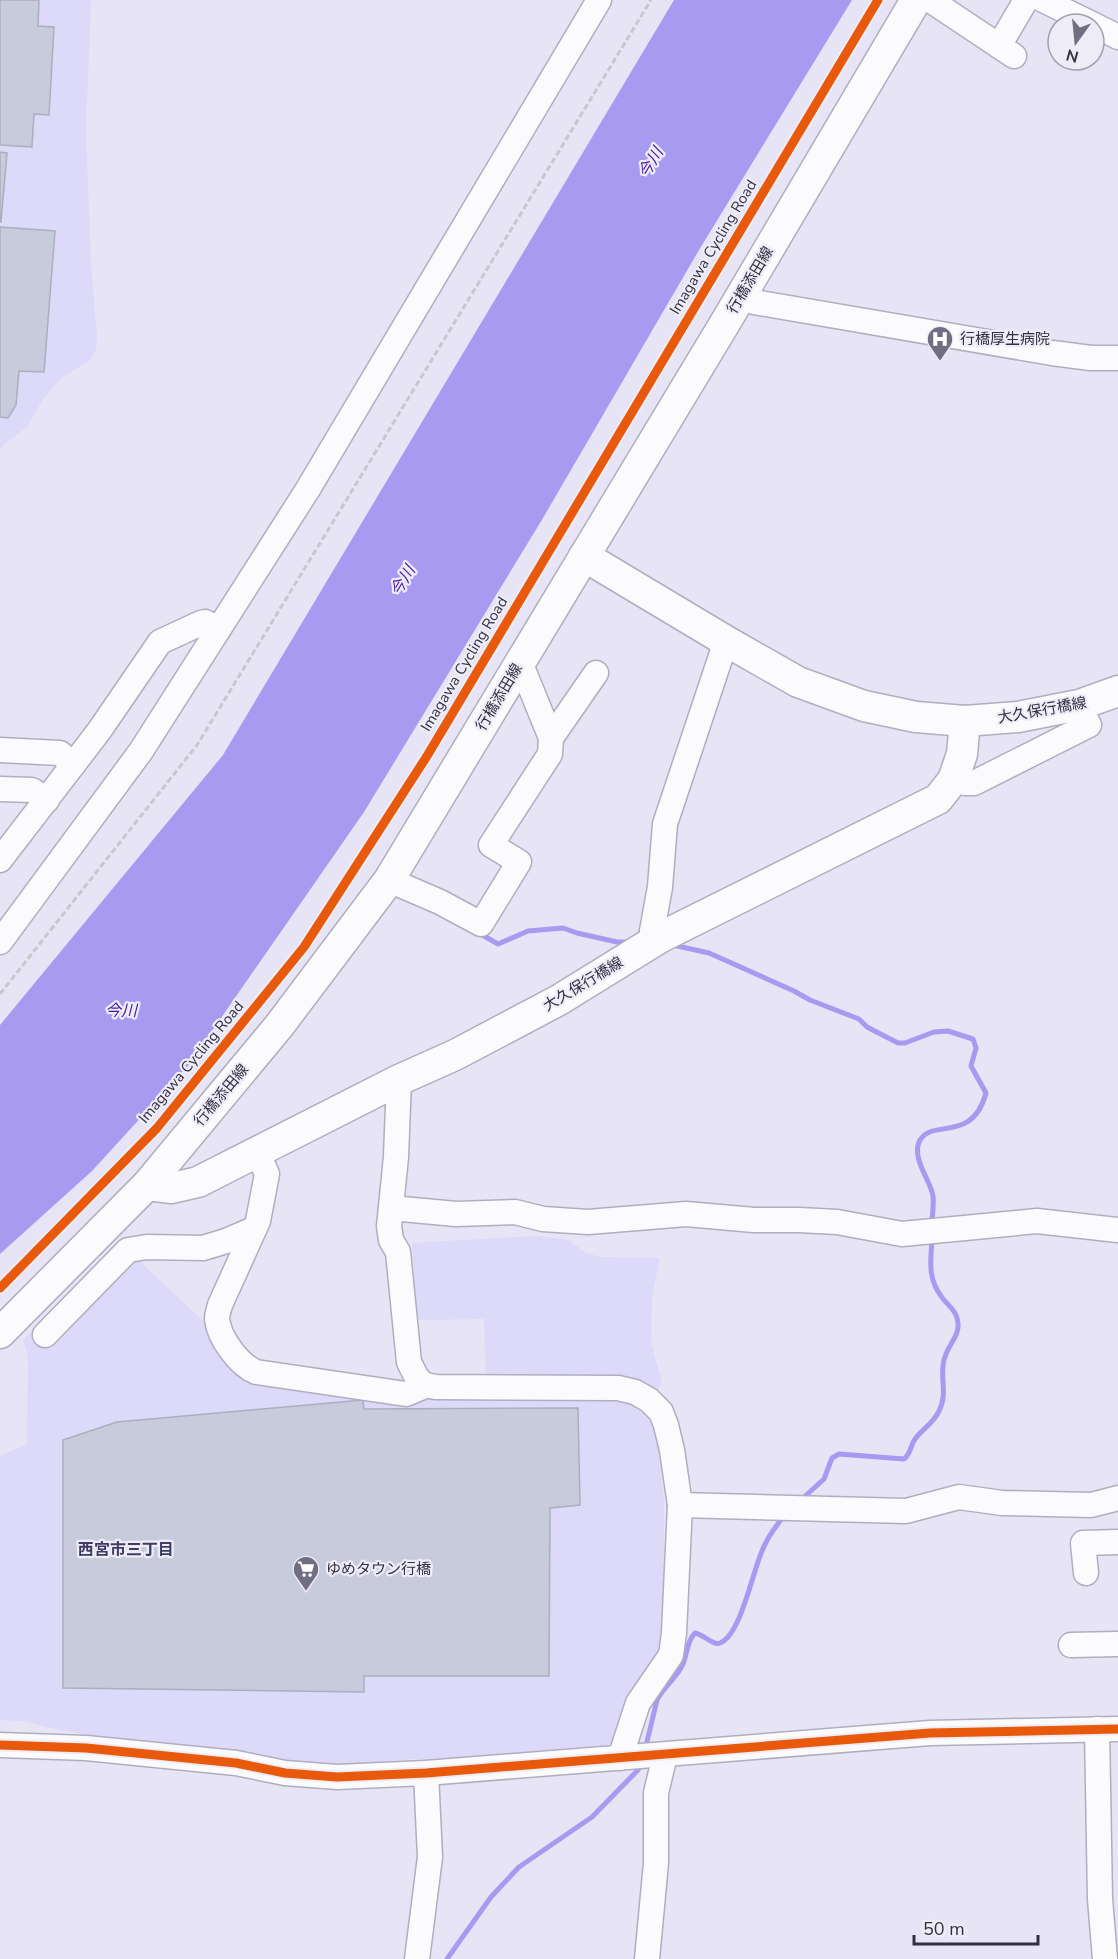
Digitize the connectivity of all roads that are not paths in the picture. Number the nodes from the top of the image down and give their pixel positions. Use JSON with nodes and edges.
{"nodes":[{"id":1,"x":599,"y":0,"type":"edge"},
{"id":2,"x":915,"y":0,"type":"edge"},
{"id":3,"x":930,"y":0,"type":"edge"},
{"id":4,"x":1026,"y":0,"type":"edge"},
{"id":5,"x":1043,"y":0,"type":"edge"},
{"id":6,"x":1067,"y":12,"type":"edge"},
{"id":7,"x":740,"y":296,"type":"junction"},
{"id":8,"x":1118,"y":358,"type":"edge"},
{"id":9,"x":584,"y":556,"type":"junction"},
{"id":10,"x":219,"y":628,"type":"junction"},
{"id":11,"x":726,"y":641,"type":"junction"},
{"id":12,"x":520,"y":662,"type":"junction"},
{"id":13,"x":596,"y":673,"type":"dead end"},
{"id":14,"x":1118,"y":691,"type":"edge"},
{"id":15,"x":1079,"y":705,"type":"junction"},
{"id":16,"x":964,"y":721,"type":"junction"},
{"id":17,"x":551,"y":738,"type":"junction"},
{"id":18,"x":0,"y":750,"type":"edge"},
{"id":19,"x":73,"y":765,"type":"junction"},
{"id":20,"x":953,"y":780,"type":"junction"},
{"id":21,"x":0,"y":789,"type":"edge"},
{"id":22,"x":47,"y":800,"type":"junction"},
{"id":23,"x":7,"y":835,"type":"edge"},
{"id":24,"x":0,"y":860,"type":"edge"},
{"id":25,"x":389,"y":880,"type":"junction"},
{"id":26,"x":6,"y":935,"type":"edge"},
{"id":27,"x":661,"y":937,"type":"junction"},
{"id":28,"x":399,"y":1080,"type":"junction"},
{"id":29,"x":257,"y":1151,"type":"junction"},
{"id":30,"x":147,"y":1185,"type":"junction"},
{"id":31,"x":391,"y":1208,"type":"junction"},
{"id":32,"x":254,"y":1229,"type":"junction"},
{"id":33,"x":1118,"y":1230,"type":"edge"},
{"id":34,"x":0,"y":1333,"type":"edge"},
{"id":35,"x":45,"y":1335,"type":"dead end"},
{"id":36,"x":425,"y":1386,"type":"junction"},
{"id":37,"x":1118,"y":1498,"type":"edge"},
{"id":38,"x":680,"y":1505,"type":"junction"},
{"id":39,"x":1118,"y":1542,"type":"edge"},
{"id":40,"x":1086,"y":1573,"type":"dead end"},
{"id":41,"x":1118,"y":1644,"type":"edge"},
{"id":42,"x":1071,"y":1646,"type":"dead end"},
{"id":43,"x":1107,"y":1729,"type":"edge"},
{"id":44,"x":0,"y":1745,"type":"edge"},
{"id":45,"x":665,"y":1755,"type":"junction"},
{"id":46,"x":620,"y":1758,"type":"junction"},
{"id":47,"x":426,"y":1773,"type":"junction"},
{"id":48,"x":417,"y":1959,"type":"edge"},
{"id":49,"x":647,"y":1959,"type":"edge"},
{"id":50,"x":1105,"y":1959,"type":"edge"}],
"edges":[{"from":1,"to":10,"type":"street"},
{"from":2,"to":7,"type":"main road","name":"行橋添田線"},
{"from":3,"to":4,"type":"street"},
{"from":5,"to":6,"type":"street"},
{"from":7,"to":8,"type":"street"},
{"from":7,"to":9,"type":"main road","name":"行橋添田線"},
{"from":9,"to":11,"type":"main road","name":"大久保行橋線"},
{"from":9,"to":12,"type":"main road","name":"行橋添田線"},
{"from":10,"to":19,"type":"street"},
{"from":10,"to":26,"type":"street"},
{"from":11,"to":16,"type":"main road","name":"大久保行橋線"},
{"from":11,"to":27,"type":"street"},
{"from":12,"to":17,"type":"street"},
{"from":12,"to":25,"type":"main road","name":"行橋添田線"},
{"from":13,"to":17,"type":"street"},
{"from":14,"to":15,"type":"main road","name":"大久保行橋線"},
{"from":15,"to":16,"type":"main road","name":"大久保行橋線"},
{"from":15,"to":20,"type":"street"},
{"from":16,"to":20,"type":"main road","name":"大久保行橋線"},
{"from":17,"to":25,"type":"street"},
{"from":18,"to":19,"type":"street"},
{"from":19,"to":22,"type":"street"},
{"from":20,"to":27,"type":"main road","name":"大久保行橋線"},
{"from":21,"to":22,"type":"street"},
{"from":22,"to":23,"type":"street"},
{"from":23,"to":24,"type":"street"},
{"from":25,"to":30,"type":"main road","name":"行橋添田線"},
{"from":27,"to":28,"type":"main road","name":"大久保行橋線"},
{"from":28,"to":29,"type":"main road","name":"大久保行橋線"},
{"from":28,"to":31,"type":"street"},
{"from":29,"to":30,"type":"main road","name":"大久保行橋線"},
{"from":29,"to":32,"type":"street"},
{"from":30,"to":34,"type":"main road","name":"行橋添田線"},
{"from":31,"to":33,"type":"street"},
{"from":31,"to":36,"type":"street"},
{"from":32,"to":35,"type":"street"},
{"from":32,"to":36,"type":"street"},
{"from":36,"to":38,"type":"street"},
{"from":37,"to":38,"type":"street"},
{"from":38,"to":46,"type":"street"},
{"from":39,"to":40,"type":"street"},
{"from":41,"to":42,"type":"street"},
{"from":43,"to":45,"type":"street"},
{"from":43,"to":50,"type":"street"},
{"from":44,"to":47,"type":"street"},
{"from":45,"to":46,"type":"street"},
{"from":45,"to":49,"type":"street"},
{"from":46,"to":47,"type":"street"},
{"from":47,"to":48,"type":"street"}]}
